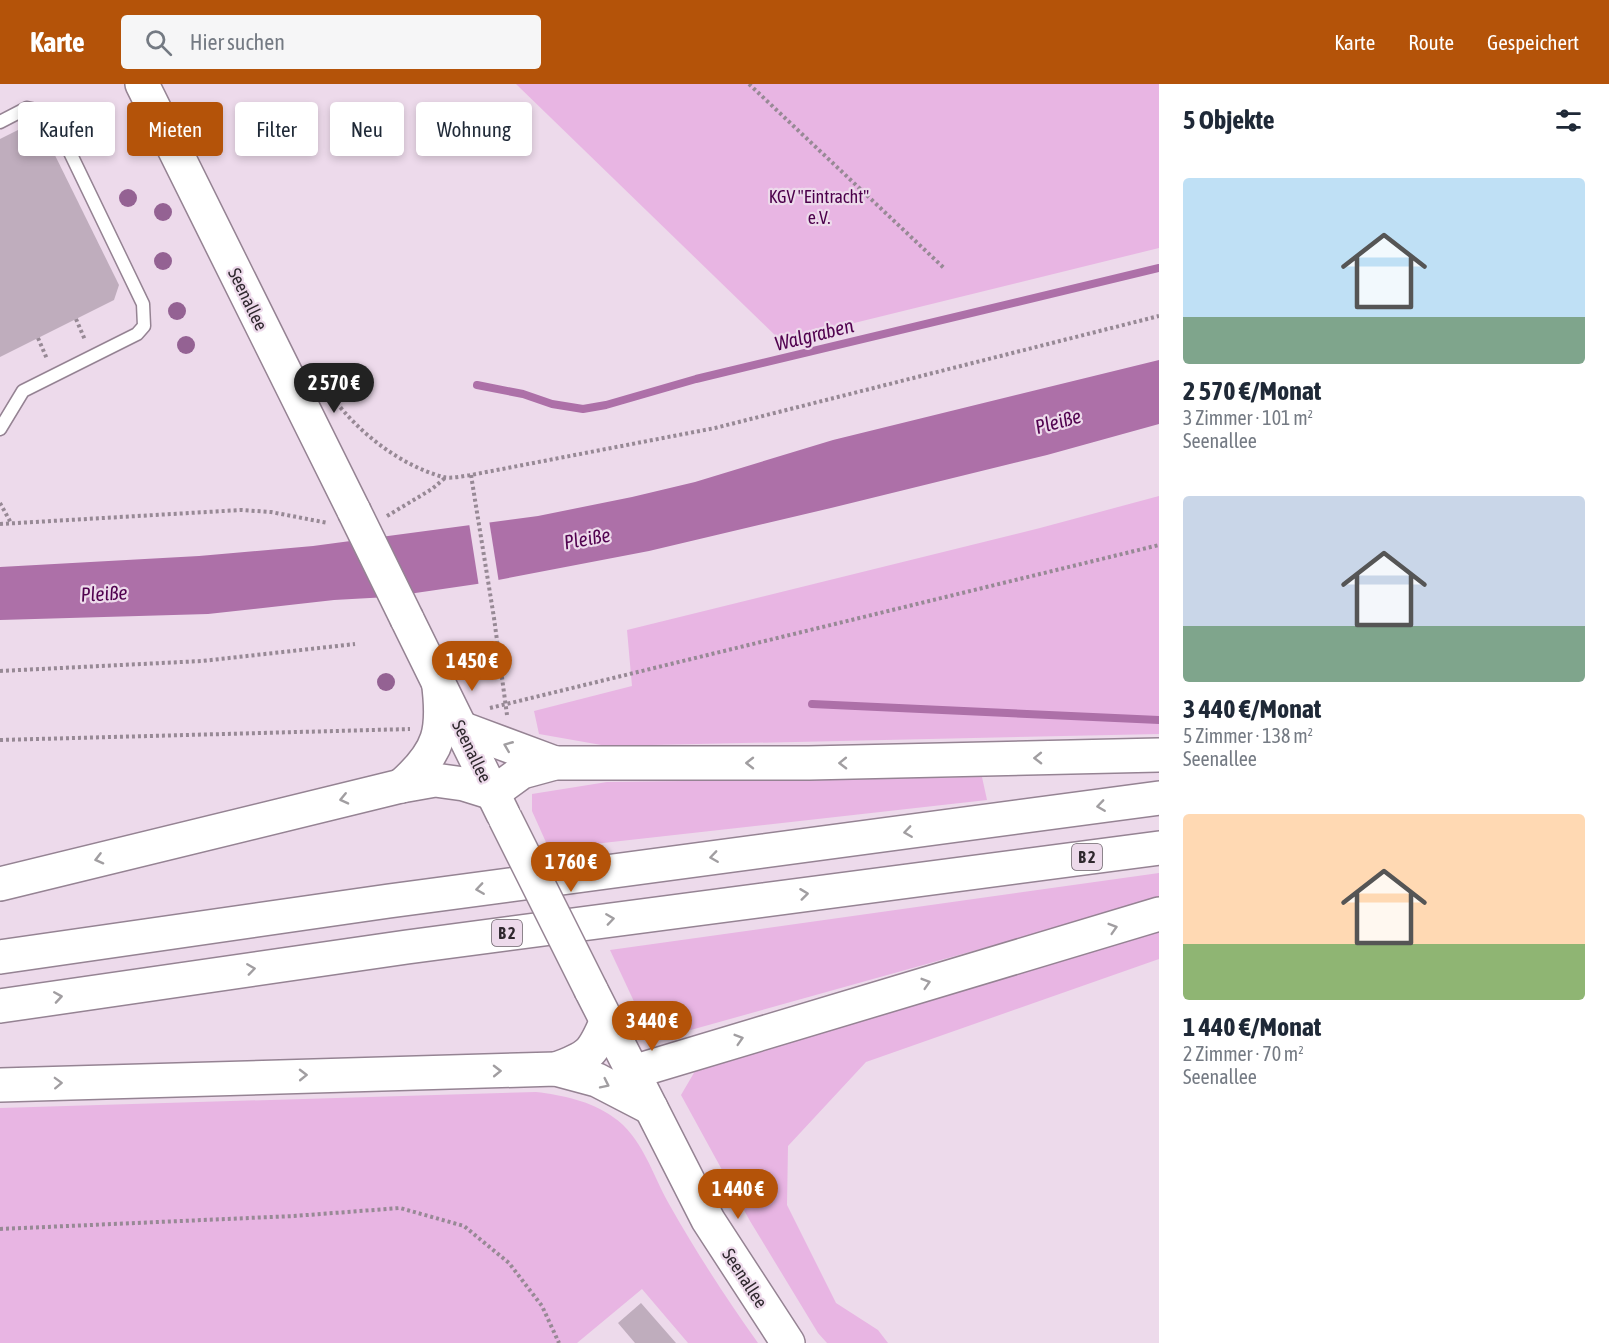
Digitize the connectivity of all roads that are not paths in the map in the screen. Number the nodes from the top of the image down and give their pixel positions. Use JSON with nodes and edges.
{"nodes":[{"id":1,"x":142,"y":84,"type":"edge"},
{"id":2,"x":0,"y":122,"type":"edge"},
{"id":3,"x":0,"y":429,"type":"edge"},
{"id":4,"x":452,"y":721,"type":"junction"},
{"id":5,"x":1159,"y":755,"type":"edge"},
{"id":6,"x":555,"y":763,"type":"junction"},
{"id":7,"x":401,"y":786,"type":"junction"},
{"id":8,"x":1159,"y":798,"type":"edge"},
{"id":9,"x":499,"y":806,"type":"junction"},
{"id":10,"x":1159,"y":848,"type":"edge"},
{"id":11,"x":0,"y":884,"type":"edge"},
{"id":12,"x":1159,"y":914,"type":"edge"},
{"id":13,"x":0,"y":957,"type":"edge"},
{"id":14,"x":0,"y":1006,"type":"edge"},
{"id":15,"x":607,"y":1020,"type":"junction"},
{"id":16,"x":556,"y":1069,"type":"junction"},
{"id":17,"x":633,"y":1071,"type":"junction"},
{"id":18,"x":0,"y":1085,"type":"edge"},
{"id":19,"x":651,"y":1108,"type":"junction"},
{"id":20,"x":788,"y":1343,"type":"edge"}],
"edges":[{"from":1,"to":4,"type":"main road","name":"Seenallee","bridge":true},
{"from":2,"to":3,"type":"lane"},
{"from":6,"to":4,"type":"main road","one_way":true},
{"from":4,"to":7,"type":"main road"},
{"from":4,"to":9,"type":"main road","name":"Seenallee"},
{"from":5,"to":6,"type":"main road","one_way":true},
{"from":6,"to":9,"type":"main road"},
{"from":7,"to":9,"type":"main road"},
{"from":7,"to":11,"type":"main road","one_way":true},
{"from":8,"to":13,"type":"main road","one_way":true},
{"from":9,"to":15,"type":"main road","name":"Seenallee","bridge":true},
{"from":14,"to":10,"type":"main road","number":"B 2","one_way":true},
{"from":17,"to":12,"type":"main road","one_way":true},
{"from":15,"to":16,"type":"main road"},
{"from":15,"to":17,"type":"main road","name":"Seenallee"},
{"from":18,"to":16,"type":"main road","one_way":true},
{"from":16,"to":19,"type":"main road","one_way":true},
{"from":17,"to":19,"type":"main road","name":"Seenallee"},
{"from":19,"to":20,"type":"main road","name":"Seenallee"}]}
